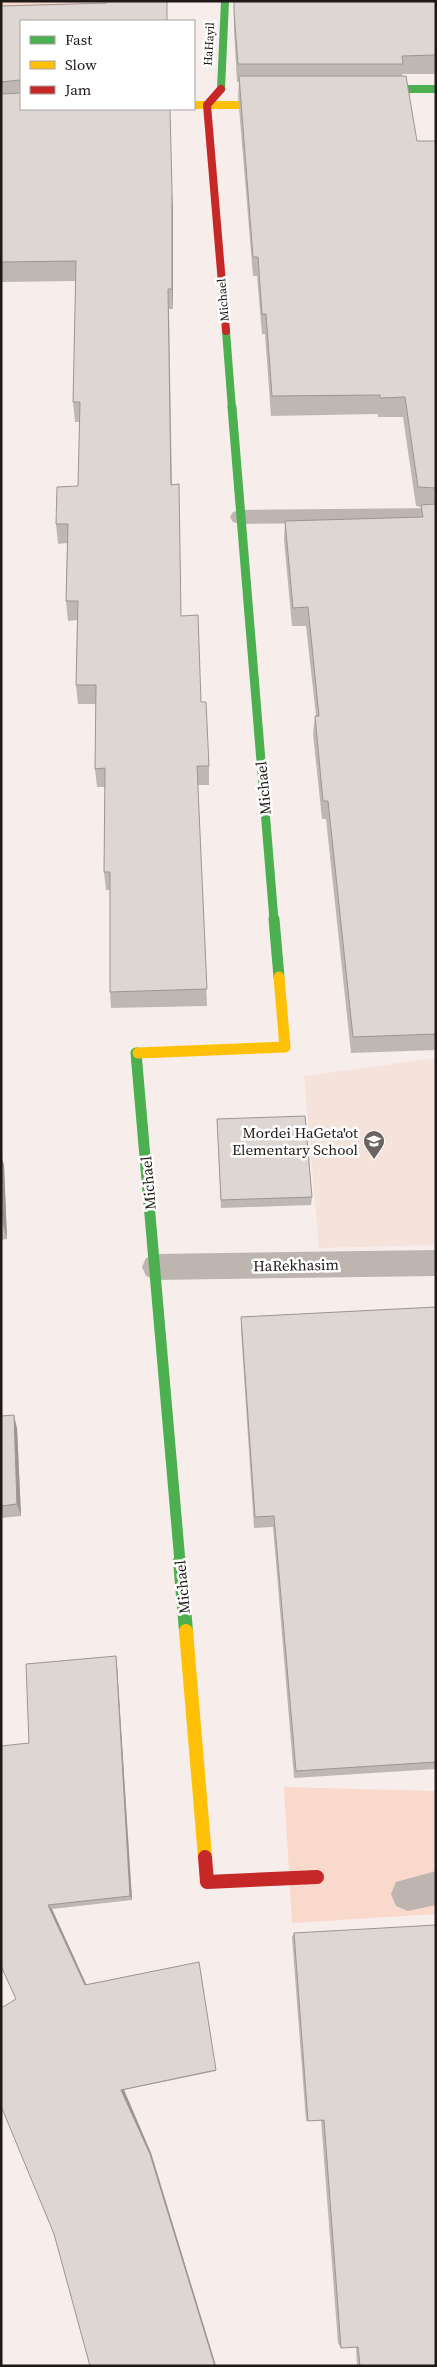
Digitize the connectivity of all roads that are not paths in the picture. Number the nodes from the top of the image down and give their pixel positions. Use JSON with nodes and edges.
{"nodes":[{"id":1,"x":225,"y":1,"type":"edge"},
{"id":2,"x":203,"y":89,"type":"dead end"},
{"id":3,"x":226,"y":89,"type":"junction"},
{"id":4,"x":358,"y":89,"type":"edge"},
{"id":5,"x":436,"y":89,"type":"edge"},
{"id":6,"x":195,"y":105,"type":"edge"},
{"id":7,"x":207,"y":105,"type":"junction"},
{"id":8,"x":286,"y":105,"type":"edge"},
{"id":9,"x":436,"y":515,"type":"edge"},
{"id":10,"x":240,"y":517,"type":"junction"},
{"id":11,"x":436,"y":1262,"type":"edge"},
{"id":12,"x":156,"y":1267,"type":"junction"},
{"id":13,"x":317,"y":1877,"type":"dead end"}],
"edges":[{"from":1,"to":3,"type":"street","name":"HaHayil"},
{"from":2,"to":3,"type":"street"},
{"from":3,"to":7,"type":"street"},
{"from":4,"to":5,"type":"street"},
{"from":6,"to":7,"type":"street"},
{"from":7,"to":8,"type":"street"},
{"from":7,"to":10,"type":"street","name":"Michael"},
{"from":9,"to":10,"type":"street"},
{"from":10,"to":12,"type":"street","name":"Michael"},
{"from":11,"to":12,"type":"street","name":"HaRekhasim"},
{"from":12,"to":13,"type":"street","name":"Michael"}]}
